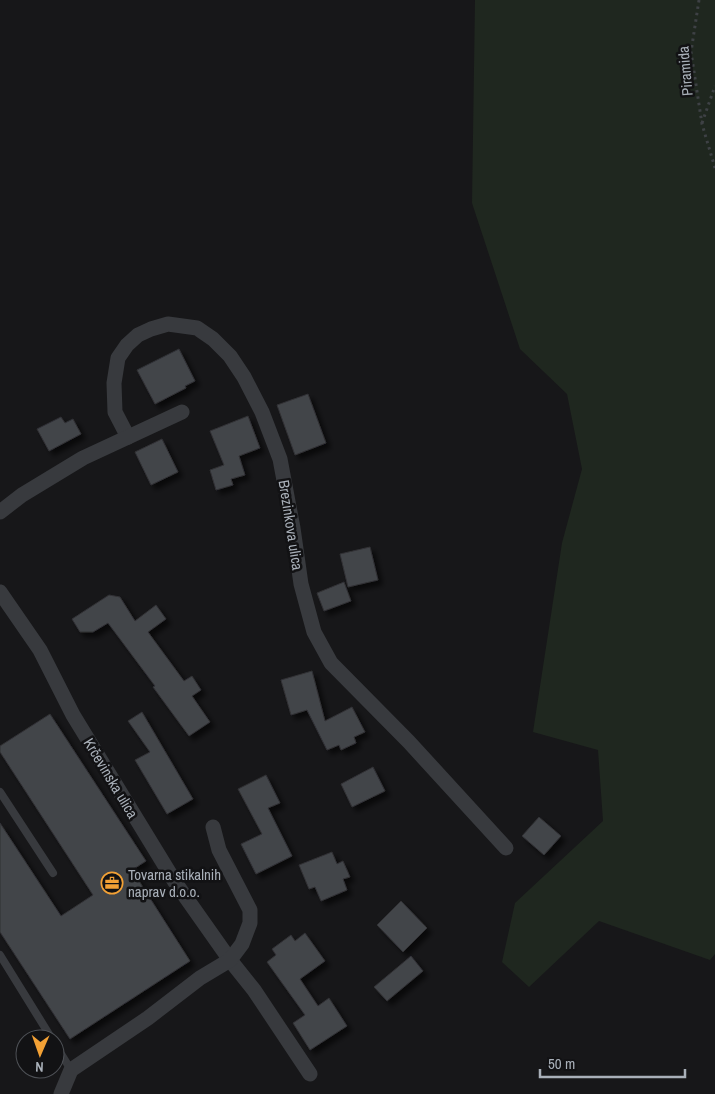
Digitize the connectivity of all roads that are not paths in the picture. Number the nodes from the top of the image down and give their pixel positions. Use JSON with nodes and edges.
{"nodes":[{"id":1,"x":182,"y":412,"type":"dead end"},
{"id":2,"x":128,"y":437,"type":"junction"},
{"id":3,"x":0,"y":512,"type":"edge"},
{"id":4,"x":0,"y":592,"type":"edge"},
{"id":5,"x":0,"y":792,"type":"edge"},
{"id":6,"x":213,"y":827,"type":"dead end"},
{"id":7,"x":506,"y":848,"type":"dead end"},
{"id":8,"x":53,"y":872,"type":"dead end"},
{"id":9,"x":0,"y":955,"type":"edge"},
{"id":10,"x":230,"y":960,"type":"junction"},
{"id":11,"x":46,"y":1029,"type":"edge"},
{"id":12,"x":65,"y":1060,"type":"edge"},
{"id":13,"x":71,"y":1070,"type":"junction"},
{"id":14,"x":310,"y":1074,"type":"dead end"},
{"id":15,"x":61,"y":1094,"type":"edge"}],
"edges":[{"from":1,"to":2,"type":"street"},
{"from":2,"to":3,"type":"street"},
{"from":2,"to":7,"type":"street","name":"Brezinkova ulica"},
{"from":4,"to":10,"type":"street","name":"Krčevinska ulica"},
{"from":5,"to":8,"type":"lane"},
{"from":6,"to":10,"type":"street"},
{"from":9,"to":11,"type":"lane"},
{"from":10,"to":13,"type":"street"},
{"from":10,"to":14,"type":"street","name":"Krčevinska ulica"},
{"from":12,"to":13,"type":"lane"},
{"from":13,"to":15,"type":"street"}]}
